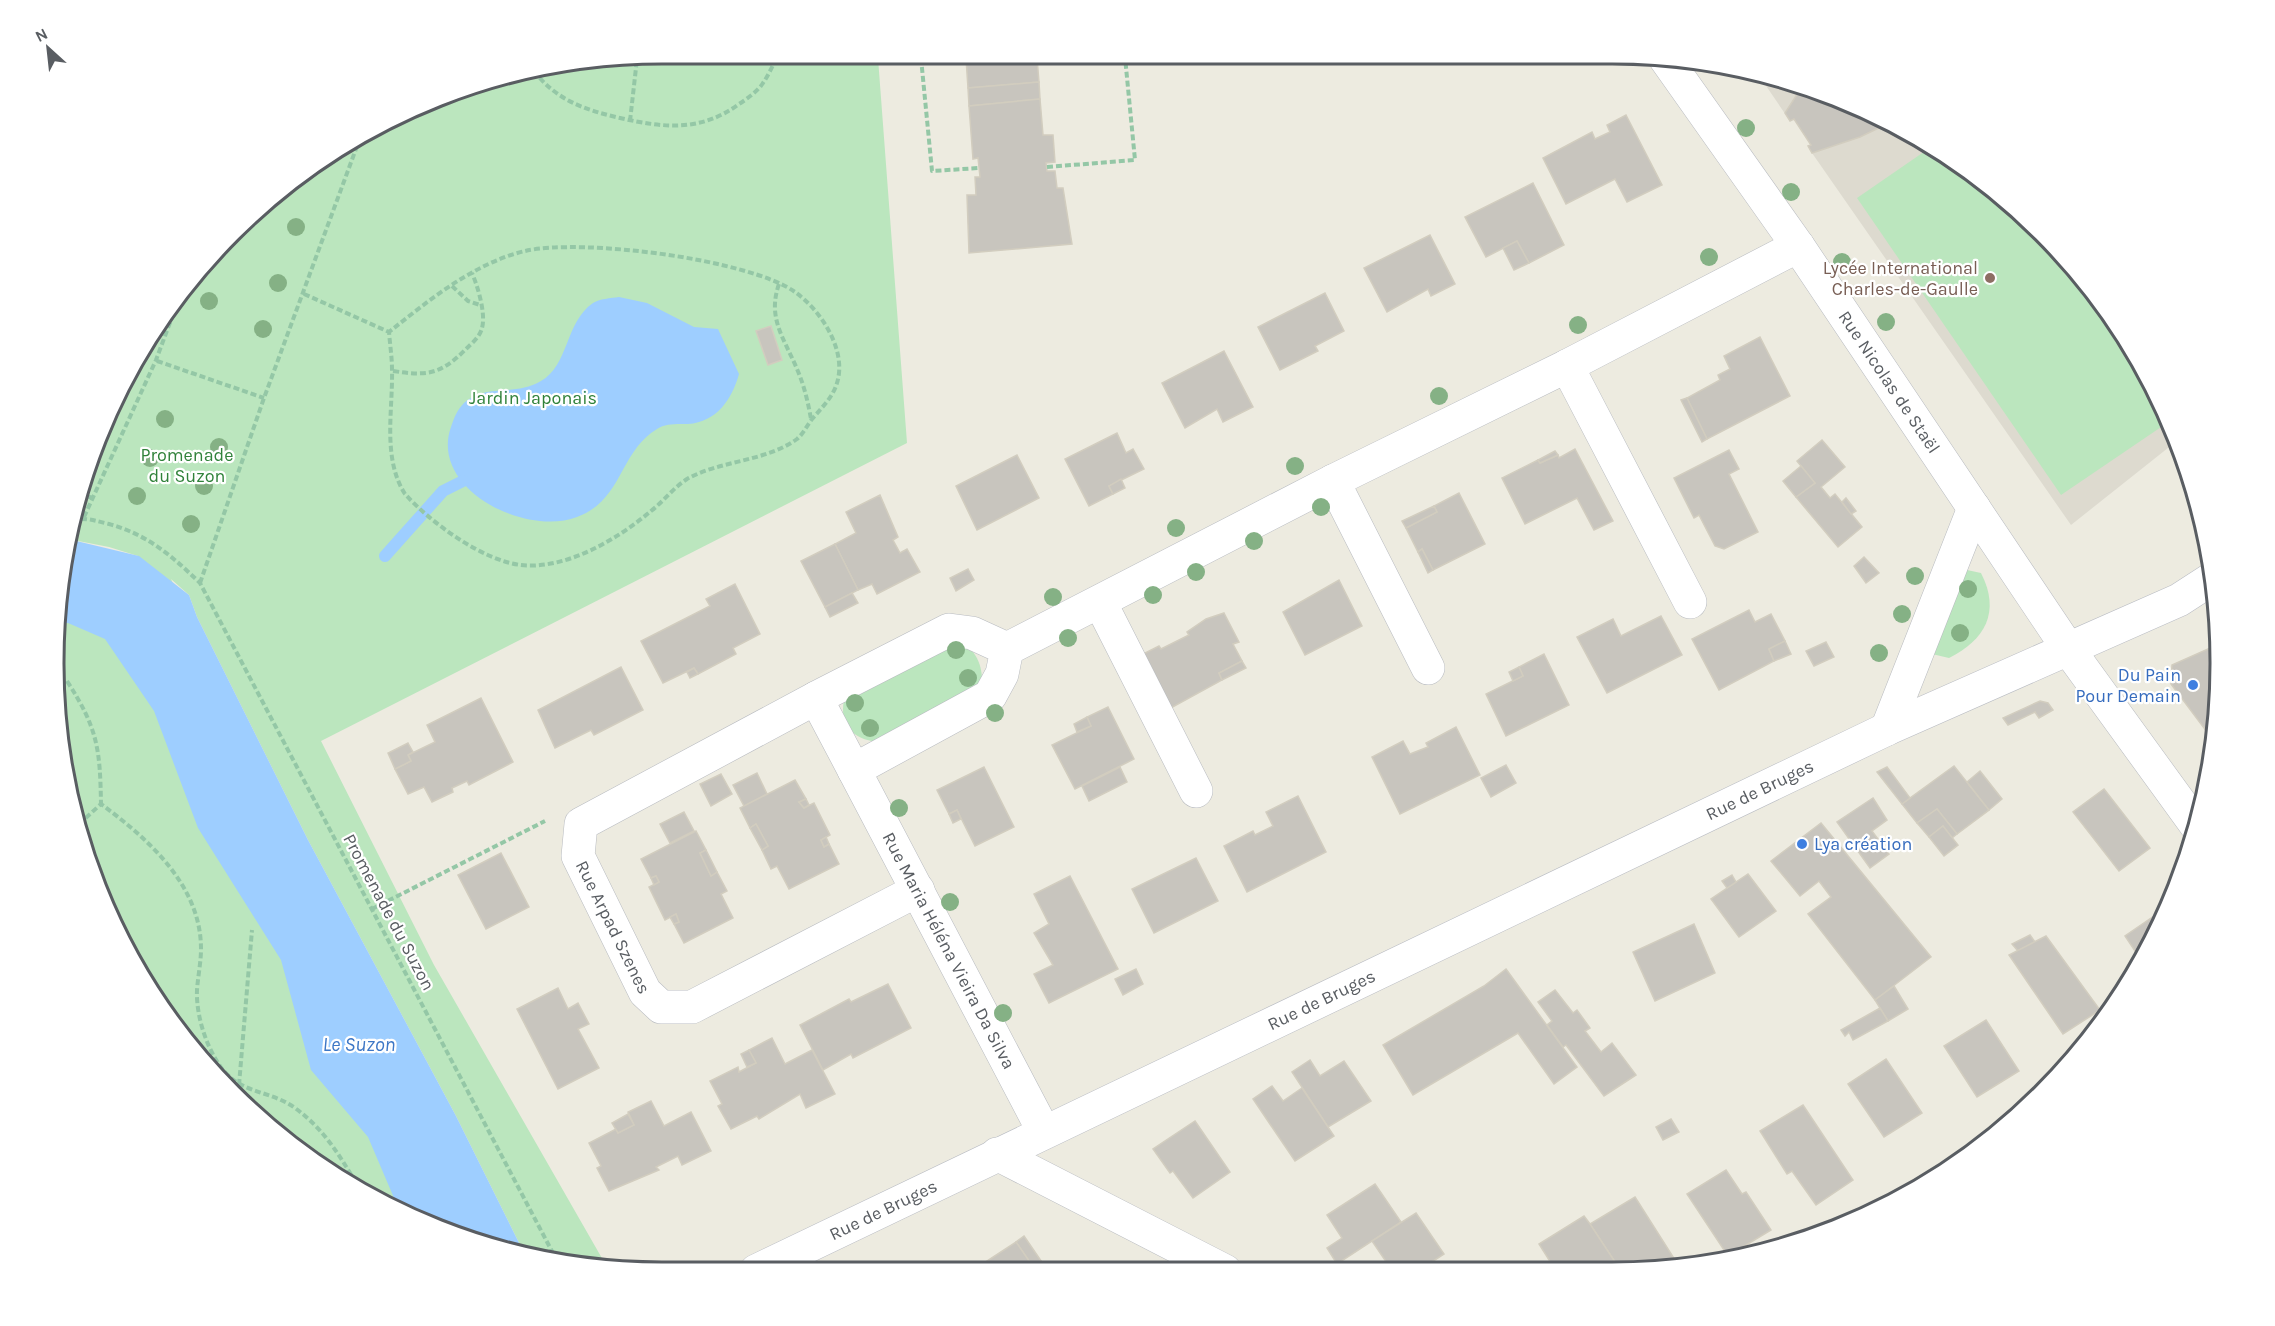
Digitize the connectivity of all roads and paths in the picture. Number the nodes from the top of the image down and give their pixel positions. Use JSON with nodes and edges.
{"nodes":[{"id":1,"x":773,"y":64,"type":"edge"},
{"id":2,"x":922,"y":64,"type":"edge"},
{"id":3,"x":1126,"y":64,"type":"edge"},
{"id":4,"x":636,"y":65,"type":"edge"},
{"id":5,"x":1672,"y":68,"type":"edge"},
{"id":6,"x":539,"y":78,"type":"edge"},
{"id":7,"x":630,"y":121,"type":"junction"},
{"id":8,"x":356,"y":150,"type":"edge"},
{"id":9,"x":1047,"y":167,"type":"dead end"},
{"id":10,"x":979,"y":168,"type":"dead end"},
{"id":11,"x":1798,"y":246,"type":"junction"},
{"id":12,"x":472,"y":273,"type":"junction"},
{"id":13,"x":779,"y":284,"type":"junction"},
{"id":14,"x":452,"y":286,"type":"junction"},
{"id":15,"x":304,"y":294,"type":"junction"},
{"id":16,"x":480,"y":305,"type":"junction"},
{"id":17,"x":170,"y":324,"type":"edge"},
{"id":18,"x":389,"y":332,"type":"junction"},
{"id":19,"x":156,"y":360,"type":"junction"},
{"id":20,"x":1567,"y":366,"type":"junction"},
{"id":21,"x":393,"y":371,"type":"junction"},
{"id":22,"x":264,"y":398,"type":"junction"},
{"id":23,"x":811,"y":420,"type":"junction"},
{"id":24,"x":1333,"y":482,"type":"junction"},
{"id":25,"x":88,"y":497,"type":"edge"},
{"id":26,"x":93,"y":498,"type":"junction"},
{"id":27,"x":1974,"y":508,"type":"junction"},
{"id":28,"x":84,"y":517,"type":"joint"},
{"id":29,"x":200,"y":583,"type":"junction"},
{"id":30,"x":2205,"y":583,"type":"edge"},
{"id":31,"x":1100,"y":602,"type":"junction"},
{"id":32,"x":1690,"y":602,"type":"dead end"},
{"id":33,"x":1006,"y":649,"type":"junction"},
{"id":34,"x":2070,"y":650,"type":"junction"},
{"id":35,"x":1428,"y":668,"type":"dead end"},
{"id":36,"x":67,"y":681,"type":"dead end"},
{"id":37,"x":816,"y":699,"type":"junction"},
{"id":38,"x":1887,"y":729,"type":"junction"},
{"id":39,"x":854,"y":770,"type":"junction"},
{"id":40,"x":1196,"y":791,"type":"dead end"},
{"id":41,"x":101,"y":804,"type":"junction"},
{"id":42,"x":2190,"y":817,"type":"edge"},
{"id":43,"x":85,"y":818,"type":"edge"},
{"id":44,"x":581,"y":824,"type":"junction"},
{"id":45,"x":918,"y":890,"type":"junction"},
{"id":46,"x":372,"y":909,"type":"junction"},
{"id":47,"x":252,"y":930,"type":"dead end"},
{"id":48,"x":217,"y":1062,"type":"edge"},
{"id":49,"x":239,"y":1086,"type":"edge"},
{"id":50,"x":241,"y":1087,"type":"edge"},
{"id":51,"x":1044,"y":1132,"type":"junction"},
{"id":52,"x":997,"y":1154,"type":"junction"},
{"id":53,"x":350,"y":1173,"type":"edge"},
{"id":54,"x":552,"y":1251,"type":"edge"},
{"id":55,"x":775,"y":1262,"type":"edge"},
{"id":56,"x":1207,"y":1262,"type":"edge"}],
"edges":[{"from":1,"to":7,"type":"path"},
{"from":2,"to":10,"type":"path"},
{"from":3,"to":9,"type":"path"},
{"from":4,"to":7,"type":"path"},
{"from":5,"to":11,"type":"street","name":"Rue Nicolas de Staël"},
{"from":6,"to":7,"type":"path"},
{"from":8,"to":15,"type":"path"},
{"from":11,"to":20,"type":"street"},
{"from":11,"to":27,"type":"street","name":"Rue Nicolas de Staël"},
{"from":12,"to":13,"type":"path"},
{"from":12,"to":14,"type":"path"},
{"from":12,"to":16,"type":"path"},
{"from":13,"to":23,"type":"path"},
{"from":13,"to":23,"type":"path"},
{"from":14,"to":16,"type":"path"},
{"from":14,"to":18,"type":"path"},
{"from":15,"to":18,"type":"path"},
{"from":15,"to":22,"type":"path"},
{"from":16,"to":21,"type":"path"},
{"from":17,"to":19,"type":"path"},
{"from":18,"to":21,"type":"path"},
{"from":19,"to":22,"type":"path"},
{"from":19,"to":26,"type":"path"},
{"from":20,"to":24,"type":"street"},
{"from":20,"to":32,"type":"street"},
{"from":21,"to":23,"type":"path"},
{"from":22,"to":29,"type":"path"},
{"from":24,"to":31,"type":"street"},
{"from":24,"to":35,"type":"street"},
{"from":25,"to":26,"type":"path"},
{"from":26,"to":28,"type":"path"},
{"from":27,"to":34,"type":"street","name":"Rue Nicolas de Staël"},
{"from":27,"to":38,"type":"street"},
{"from":28,"to":29,"type":"path","name":"Promenade du Suzon"},
{"from":29,"to":46,"type":"path","name":"Promenade du Suzon"},
{"from":30,"to":34,"type":"street","name":"Rue de Bruges"},
{"from":31,"to":33,"type":"street"},
{"from":31,"to":40,"type":"street"},
{"from":33,"to":37,"type":"street"},
{"from":33,"to":39,"type":"street"},
{"from":34,"to":38,"type":"street","name":"Rue de Bruges"},
{"from":34,"to":42,"type":"street","name":"Rue Nicolas de Staël"},
{"from":36,"to":41,"type":"path"},
{"from":37,"to":39,"type":"street","name":"Rue Maria Héléna Vieira Da Silva"},
{"from":37,"to":44,"type":"street"},
{"from":38,"to":51,"type":"street","name":"Rue de Bruges"},
{"from":39,"to":45,"type":"street","name":"Rue Maria Héléna Vieira Da Silva"},
{"from":41,"to":43,"type":"path"},
{"from":41,"to":48,"type":"path"},
{"from":44,"to":45,"type":"street","name":"Rue Arpad Szenes"},
{"from":44,"to":46,"type":"path"},
{"from":45,"to":51,"type":"street","name":"Rue Maria Héléna Vieira Da Silva"},
{"from":46,"to":54,"type":"path","name":"Promenade du Suzon"},
{"from":47,"to":49,"type":"path"},
{"from":50,"to":53,"type":"path"},
{"from":51,"to":52,"type":"street","name":"Rue de Bruges"},
{"from":52,"to":55,"type":"street","name":"Rue de Bruges"},
{"from":52,"to":56,"type":"street"}]}
